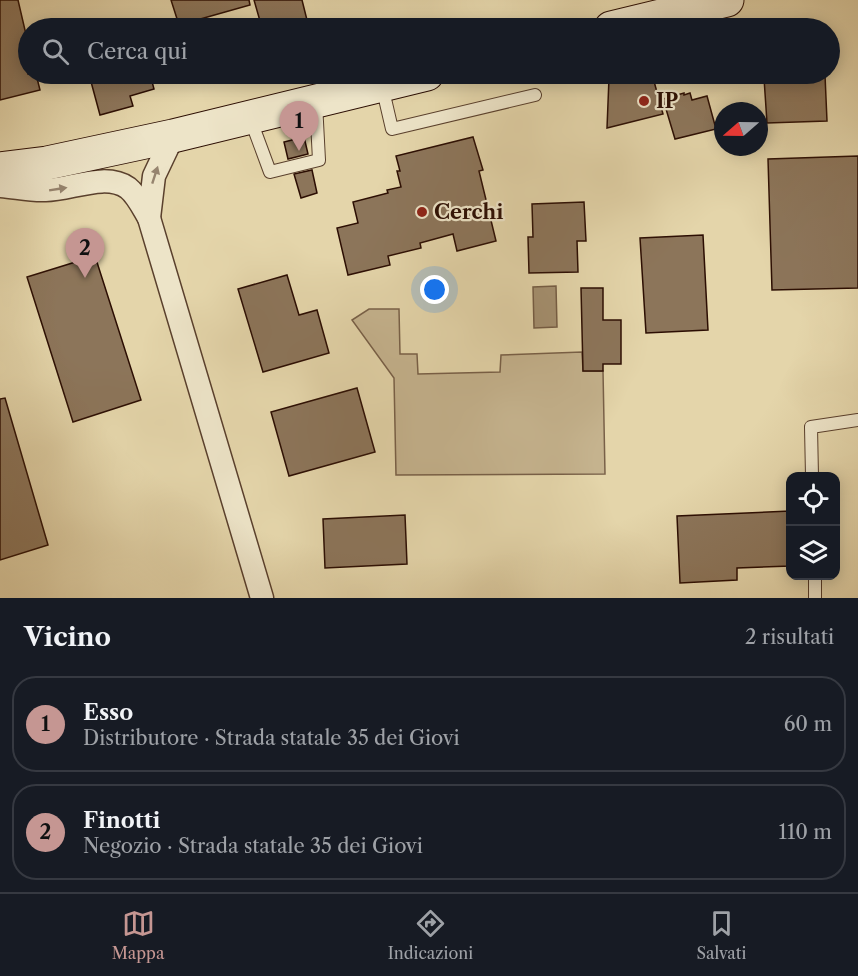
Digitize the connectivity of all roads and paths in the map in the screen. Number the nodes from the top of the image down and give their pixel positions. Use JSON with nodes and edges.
{"nodes":[{"id":1,"x":716,"y":11,"type":"edge"},
{"id":2,"x":673,"y":18,"type":"edge"},
{"id":3,"x":382,"y":84,"type":"joint"},
{"id":4,"x":535,"y":95,"type":"dead end"},
{"id":5,"x":316,"y":100,"type":"junction"},
{"id":6,"x":250,"y":117,"type":"junction"},
{"id":7,"x":173,"y":136,"type":"junction"},
{"id":8,"x":47,"y":163,"type":"junction"},
{"id":9,"x":0,"y":169,"type":"edge"},
{"id":10,"x":0,"y":180,"type":"edge"},
{"id":11,"x":0,"y":186,"type":"edge"},
{"id":12,"x":149,"y":218,"type":"junction"},
{"id":13,"x":858,"y":420,"type":"edge"},
{"id":14,"x":812,"y":472,"type":"edge"},
{"id":15,"x":814,"y":580,"type":"edge"},
{"id":16,"x":262,"y":598,"type":"edge"},
{"id":17,"x":815,"y":598,"type":"edge"}],
"edges":[{"from":1,"to":2,"type":"main road"},
{"from":3,"to":4,"type":"lane"},
{"from":3,"to":5,"type":"main road"},
{"from":5,"to":6,"type":"main road"},
{"from":5,"to":6,"type":"lane"},
{"from":6,"to":7,"type":"main road"},
{"from":7,"to":8,"type":"main road"},
{"from":12,"to":7,"type":"street","one_way":true},
{"from":8,"to":9,"type":"main road"},
{"from":8,"to":10,"type":"main road"},
{"from":11,"to":12,"type":"street","one_way":true},
{"from":12,"to":16,"type":"street"},
{"from":13,"to":14,"type":"lane"},
{"from":15,"to":17,"type":"lane"}]}
